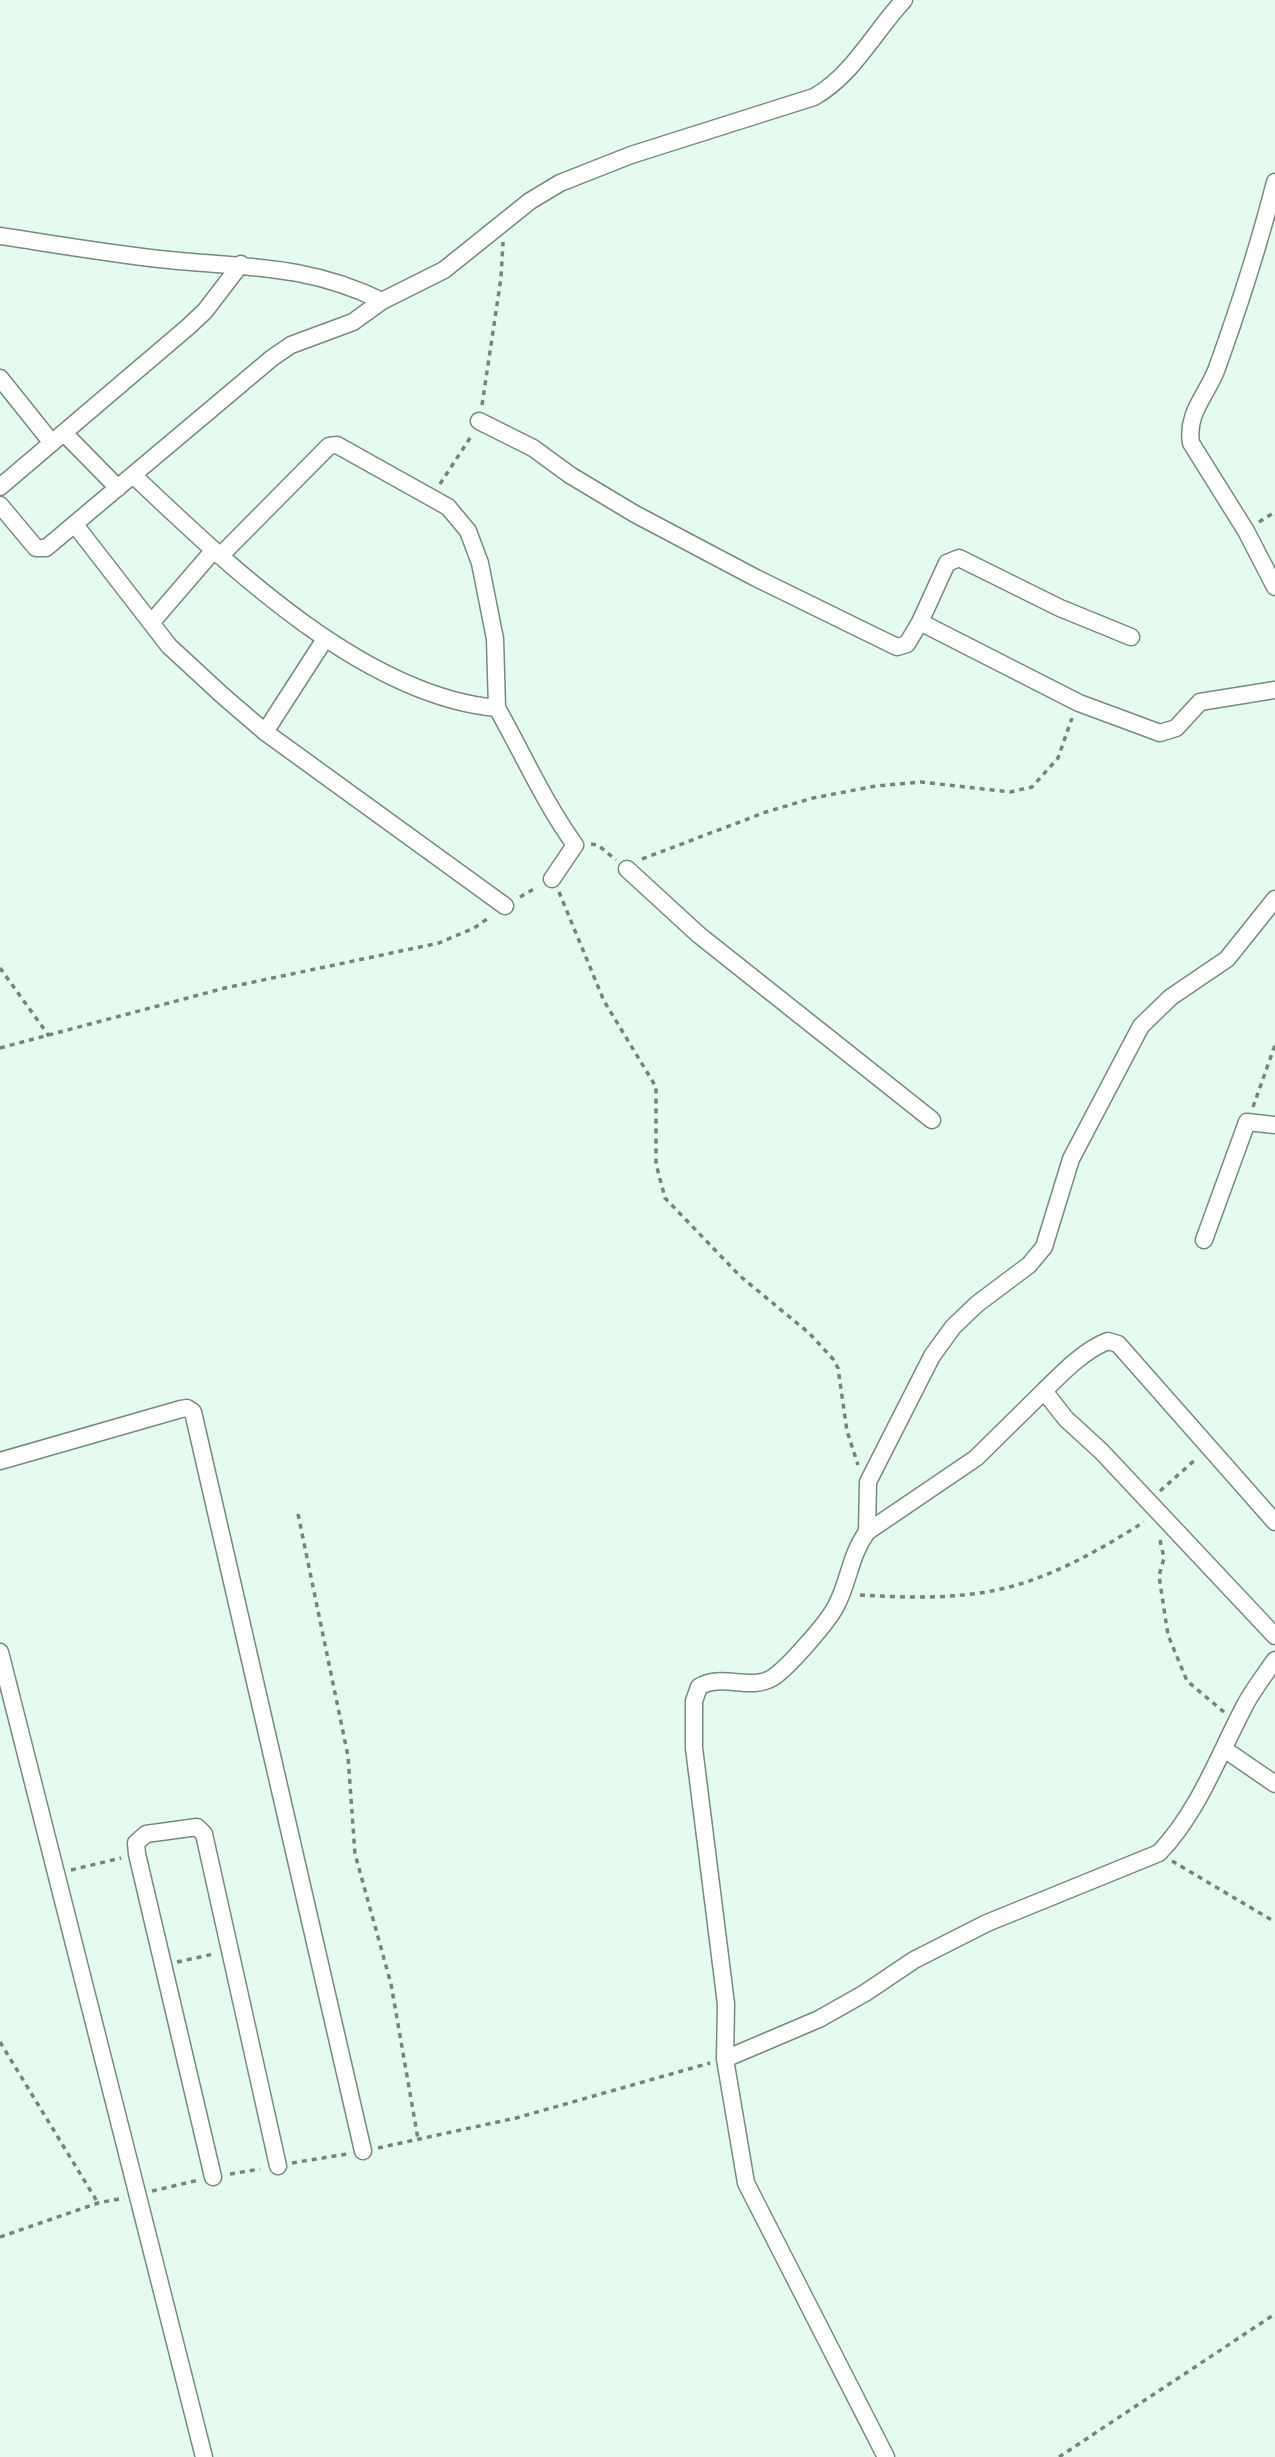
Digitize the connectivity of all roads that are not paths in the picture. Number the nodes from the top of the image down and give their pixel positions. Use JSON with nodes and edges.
{"nodes":[{"id":1,"x":904,"y":0,"type":"edge"},
{"id":2,"x":1275,"y":182,"type":"edge"},
{"id":3,"x":0,"y":236,"type":"edge"},
{"id":4,"x":241,"y":264,"type":"junction"},
{"id":5,"x":382,"y":301,"type":"junction"},
{"id":6,"x":0,"y":378,"type":"edge"},
{"id":7,"x":479,"y":421,"type":"road end"},
{"id":8,"x":58,"y":438,"type":"junction"},
{"id":9,"x":133,"y":475,"type":"junction"},
{"id":10,"x":0,"y":487,"type":"edge"},
{"id":11,"x":118,"y":488,"type":"junction"},
{"id":12,"x":0,"y":505,"type":"edge"},
{"id":13,"x":76,"y":526,"type":"junction"},
{"id":14,"x":216,"y":554,"type":"junction"},
{"id":15,"x":1275,"y":587,"type":"edge"},
{"id":16,"x":920,"y":622,"type":"junction"},
{"id":17,"x":151,"y":623,"type":"junction"},
{"id":18,"x":1131,"y":637,"type":"dead end"},
{"id":19,"x":325,"y":639,"type":"junction"},
{"id":20,"x":1275,"y":690,"type":"edge"},
{"id":21,"x":497,"y":708,"type":"junction"},
{"id":22,"x":265,"y":732,"type":"junction"},
{"id":23,"x":627,"y":869,"type":"road end"},
{"id":24,"x":552,"y":879,"type":"road end"},
{"id":25,"x":1275,"y":899,"type":"edge"},
{"id":26,"x":505,"y":906,"type":"road end"},
{"id":27,"x":932,"y":1120,"type":"dead end"},
{"id":28,"x":1275,"y":1125,"type":"edge"},
{"id":29,"x":1204,"y":1240,"type":"dead end"},
{"id":30,"x":1044,"y":1391,"type":"junction"},
{"id":31,"x":0,"y":1461,"type":"edge"},
{"id":32,"x":1275,"y":1522,"type":"edge"},
{"id":33,"x":867,"y":1532,"type":"junction"},
{"id":34,"x":1275,"y":1636,"type":"edge"},
{"id":35,"x":0,"y":1652,"type":"edge"},
{"id":36,"x":1275,"y":1660,"type":"edge"},
{"id":37,"x":1224,"y":1749,"type":"junction"},
{"id":38,"x":1275,"y":1784,"type":"edge"},
{"id":39,"x":725,"y":2059,"type":"junction"},
{"id":40,"x":363,"y":2151,"type":"dead end"},
{"id":41,"x":278,"y":2166,"type":"dead end"},
{"id":42,"x":213,"y":2177,"type":"dead end"},
{"id":43,"x":204,"y":2457,"type":"edge"},
{"id":44,"x":886,"y":2457,"type":"edge"}],
"edges":[{"from":1,"to":5,"type":"street"},
{"from":2,"to":15,"type":"street"},
{"from":3,"to":4,"type":"street"},
{"from":4,"to":5,"type":"street"},
{"from":4,"to":8,"type":"street"},
{"from":5,"to":9,"type":"street"},
{"from":6,"to":8,"type":"street"},
{"from":7,"to":16,"type":"street"},
{"from":8,"to":10,"type":"street"},
{"from":8,"to":11,"type":"street"},
{"from":9,"to":11,"type":"street"},
{"from":9,"to":14,"type":"street"},
{"from":11,"to":13,"type":"street"},
{"from":12,"to":13,"type":"street"},
{"from":13,"to":17,"type":"street"},
{"from":14,"to":17,"type":"street"},
{"from":14,"to":19,"type":"street"},
{"from":14,"to":21,"type":"street"},
{"from":16,"to":18,"type":"street"},
{"from":16,"to":20,"type":"street"},
{"from":17,"to":22,"type":"street"},
{"from":19,"to":21,"type":"street"},
{"from":19,"to":22,"type":"street"},
{"from":21,"to":24,"type":"street"},
{"from":22,"to":26,"type":"street"},
{"from":23,"to":27,"type":"street"},
{"from":25,"to":33,"type":"street"},
{"from":28,"to":29,"type":"street"},
{"from":30,"to":32,"type":"street"},
{"from":30,"to":33,"type":"street"},
{"from":30,"to":34,"type":"street"},
{"from":31,"to":40,"type":"street"},
{"from":33,"to":39,"type":"street"},
{"from":35,"to":43,"type":"street"},
{"from":36,"to":37,"type":"street"},
{"from":37,"to":38,"type":"street"},
{"from":37,"to":39,"type":"street"},
{"from":39,"to":44,"type":"street"},
{"from":41,"to":42,"type":"street"}]}
